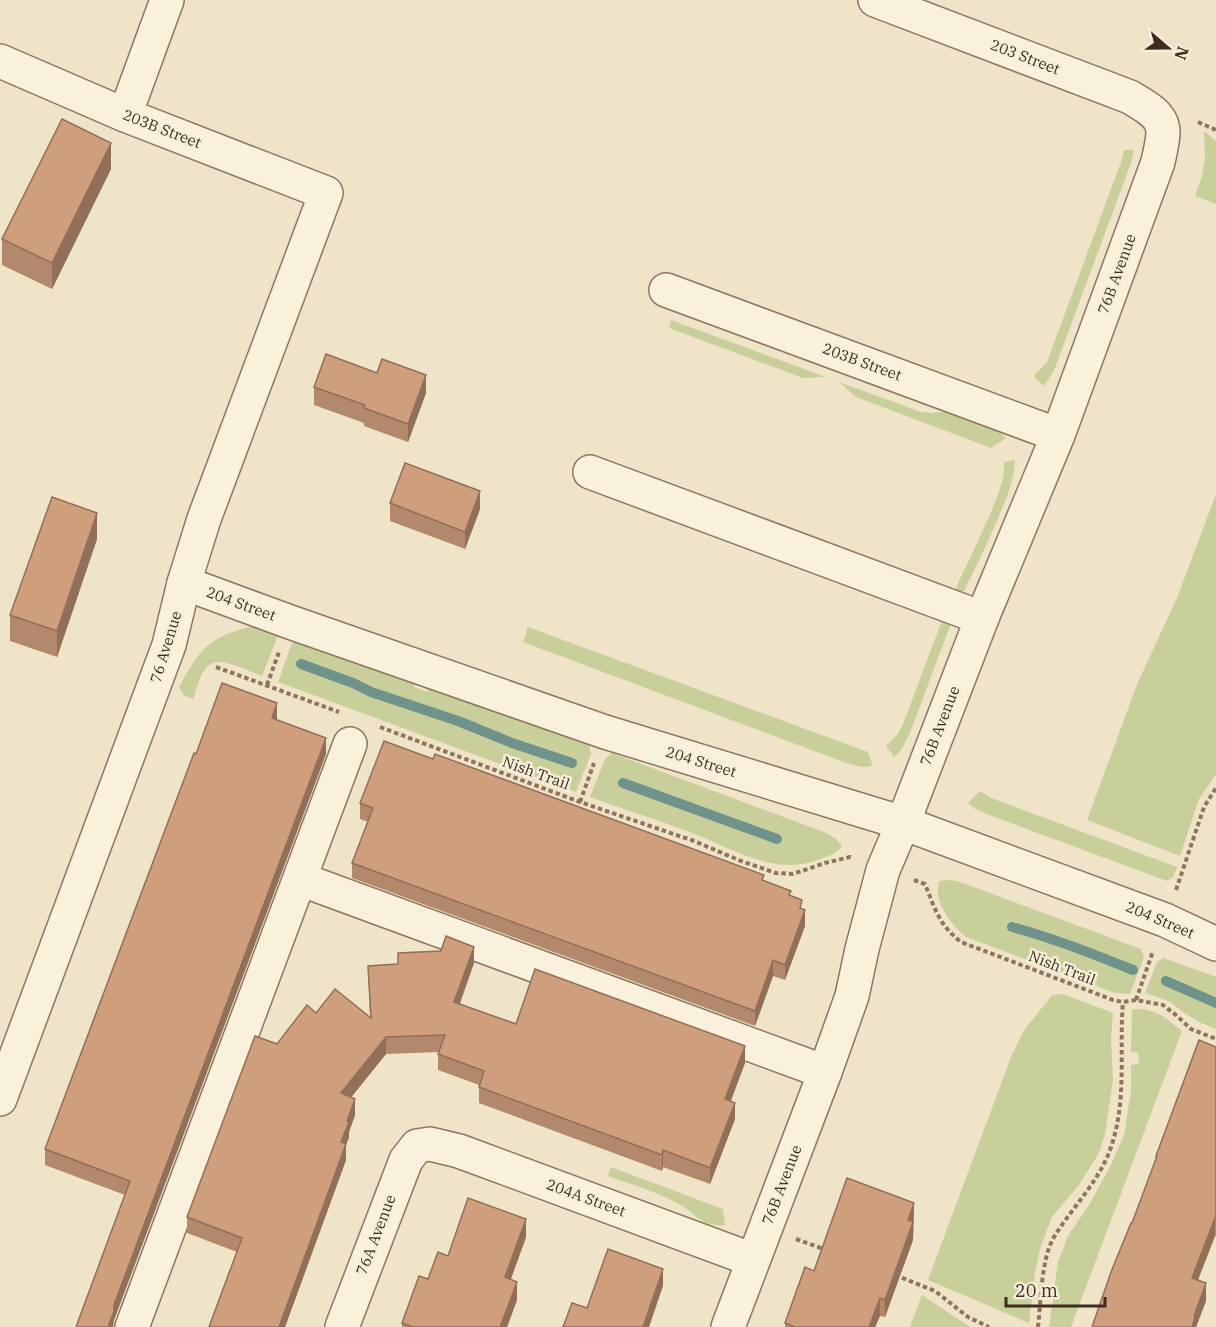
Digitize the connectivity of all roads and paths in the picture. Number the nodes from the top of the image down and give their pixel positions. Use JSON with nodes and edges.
{"nodes":[{"id":1,"x":167,"y":0,"type":"edge"},
{"id":2,"x":874,"y":0,"type":"edge"},
{"id":3,"x":0,"y":61,"type":"edge"},
{"id":4,"x":125,"y":114,"type":"junction"},
{"id":5,"x":1198,"y":122,"type":"dead end"},
{"id":6,"x":1163,"y":130,"type":"joint"},
{"id":7,"x":1216,"y":130,"type":"edge"},
{"id":8,"x":326,"y":193,"type":"joint"},
{"id":9,"x":666,"y":290,"type":"dead end"},
{"id":10,"x":1058,"y":435,"type":"junction"},
{"id":11,"x":590,"y":472,"type":"dead end"},
{"id":12,"x":184,"y":583,"type":"junction"},
{"id":13,"x":982,"y":618,"type":"junction"},
{"id":14,"x":216,"y":667,"type":"dead end"},
{"id":15,"x":379,"y":727,"type":"dead end"},
{"id":16,"x":348,"y":729,"type":"joint"},
{"id":17,"x":605,"y":732,"type":"junction"},
{"id":18,"x":1216,"y":788,"type":"edge"},
{"id":19,"x":580,"y":802,"type":"junction"},
{"id":20,"x":903,"y":823,"type":"junction"},
{"id":21,"x":850,"y":857,"type":"dead end"},
{"id":22,"x":300,"y":879,"type":"junction"},
{"id":23,"x":925,"y":884,"type":"dead end"},
{"id":24,"x":1177,"y":887,"type":"dead end"},
{"id":25,"x":1216,"y":944,"type":"edge"},
{"id":26,"x":1153,"y":953,"type":"dead end"},
{"id":27,"x":1136,"y":1000,"type":"junction"},
{"id":28,"x":1123,"y":1002,"type":"junction"},
{"id":29,"x":1216,"y":1039,"type":"edge"},
{"id":30,"x":825,"y":1072,"type":"junction"},
{"id":31,"x":0,"y":1099,"type":"edge"},
{"id":32,"x":417,"y":1146,"type":"joint"},
{"id":33,"x":795,"y":1239,"type":"dead end"},
{"id":34,"x":835,"y":1253,"type":"edge"},
{"id":35,"x":753,"y":1260,"type":"junction"},
{"id":36,"x":887,"y":1273,"type":"edge"},
{"id":37,"x":132,"y":1327,"type":"edge"},
{"id":38,"x":342,"y":1327,"type":"edge"},
{"id":39,"x":728,"y":1327,"type":"edge"},
{"id":40,"x":989,"y":1327,"type":"edge"},
{"id":41,"x":1038,"y":1327,"type":"edge"}],
"edges":[{"from":1,"to":4,"type":"street"},
{"from":2,"to":6,"type":"street","name":"203 Street"},
{"from":3,"to":4,"type":"street","name":"203B Street"},
{"from":4,"to":8,"type":"street","name":"203B Street"},
{"from":5,"to":7,"type":"path"},
{"from":6,"to":10,"type":"street","name":"76B Avenue"},
{"from":8,"to":12,"type":"street","name":"76 Avenue"},
{"from":9,"to":10,"type":"street","name":"203B Street"},
{"from":10,"to":13,"type":"street","name":"76B Avenue"},
{"from":11,"to":13,"type":"street"},
{"from":12,"to":17,"type":"street","name":"204 Street"},
{"from":12,"to":31,"type":"street","name":"76 Avenue"},
{"from":13,"to":20,"type":"street","name":"76B Avenue"},
{"from":14,"to":16,"type":"path"},
{"from":15,"to":19,"type":"path","name":"Nish Trail"},
{"from":16,"to":22,"type":"street"},
{"from":17,"to":19,"type":"path"},
{"from":17,"to":20,"type":"street","name":"204 Street"},
{"from":18,"to":24,"type":"path"},
{"from":19,"to":21,"type":"path","name":"Nish Trail"},
{"from":20,"to":25,"type":"street","name":"204 Street"},
{"from":20,"to":30,"type":"street","name":"76B Avenue"},
{"from":22,"to":30,"type":"street"},
{"from":22,"to":37,"type":"street"},
{"from":23,"to":28,"type":"path","name":"Nish Trail"},
{"from":26,"to":27,"type":"path"},
{"from":27,"to":28,"type":"path","name":"Nish Trail"},
{"from":27,"to":29,"type":"path","name":"Nish Trail"},
{"from":28,"to":41,"type":"path"},
{"from":30,"to":35,"type":"street","name":"76B Avenue"},
{"from":32,"to":35,"type":"street","name":"204A Street"},
{"from":32,"to":38,"type":"street","name":"76A Avenue"},
{"from":33,"to":34,"type":"path"},
{"from":35,"to":39,"type":"street","name":"76B Avenue"},
{"from":36,"to":40,"type":"path"}]}
